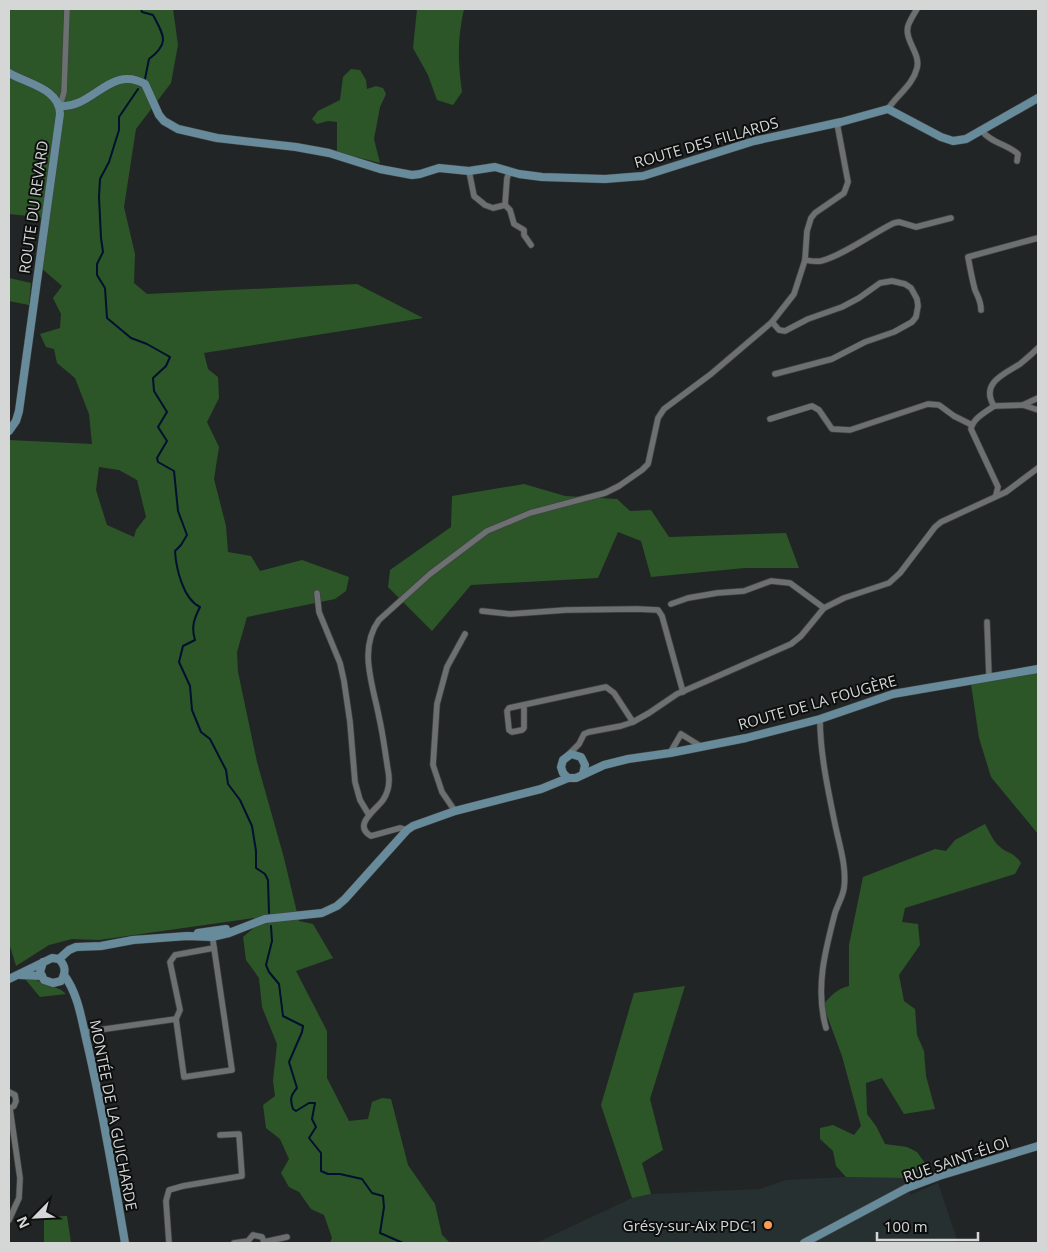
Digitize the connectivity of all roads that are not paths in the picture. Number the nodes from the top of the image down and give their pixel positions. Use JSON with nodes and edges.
{"nodes":[{"id":1,"x":67,"y":9,"type":"edge"},
{"id":2,"x":917,"y":9,"type":"edge"},
{"id":3,"x":9,"y":73,"type":"edge"},
{"id":4,"x":1038,"y":98,"type":"edge"},
{"id":5,"x":60,"y":106,"type":"junction"},
{"id":6,"x":888,"y":109,"type":"junction"},
{"id":7,"x":837,"y":122,"type":"junction"},
{"id":8,"x":982,"y":131,"type":"junction"},
{"id":9,"x":1017,"y":161,"type":"dead end"},
{"id":10,"x":469,"y":171,"type":"junction"},
{"id":11,"x":510,"y":171,"type":"junction"},
{"id":12,"x":505,"y":205,"type":"junction"},
{"id":13,"x":951,"y":218,"type":"dead end"},
{"id":14,"x":1038,"y":238,"type":"edge"},
{"id":15,"x":531,"y":245,"type":"dead end"},
{"id":16,"x":805,"y":260,"type":"junction"},
{"id":17,"x":982,"y":310,"type":"dead end"},
{"id":18,"x":772,"y":322,"type":"junction"},
{"id":19,"x":1038,"y":348,"type":"edge"},
{"id":20,"x":775,"y":374,"type":"dead end"},
{"id":21,"x":1038,"y":398,"type":"edge"},
{"id":22,"x":1023,"y":405,"type":"junction"},
{"id":23,"x":994,"y":406,"type":"junction"},
{"id":24,"x":1038,"y":410,"type":"edge"},
{"id":25,"x":770,"y":419,"type":"dead end"},
{"id":26,"x":972,"y":425,"type":"junction"},
{"id":27,"x":9,"y":431,"type":"edge"},
{"id":28,"x":1038,"y":468,"type":"edge"},
{"id":29,"x":996,"y":495,"type":"junction"},
{"id":30,"x":317,"y":594,"type":"dead end"},
{"id":31,"x":671,"y":604,"type":"dead end"},
{"id":32,"x":824,"y":608,"type":"junction"},
{"id":33,"x":482,"y":610,"type":"dead end"},
{"id":34,"x":987,"y":622,"type":"dead end"},
{"id":35,"x":465,"y":634,"type":"dead end"},
{"id":36,"x":1038,"y":669,"type":"edge"},
{"id":37,"x":989,"y":677,"type":"junction"},
{"id":38,"x":683,"y":692,"type":"junction"},
{"id":39,"x":524,"y":705,"type":"junction"},
{"id":40,"x":820,"y":719,"type":"junction"},
{"id":41,"x":633,"y":722,"type":"junction"},
{"id":42,"x":579,"y":744,"type":"junction"},
{"id":43,"x":702,"y":746,"type":"junction"},
{"id":44,"x":670,"y":753,"type":"junction"},
{"id":45,"x":568,"y":755,"type":"junction"},
{"id":46,"x":578,"y":755,"type":"junction"},
{"id":47,"x":585,"y":762,"type":"junction"},
{"id":48,"x":604,"y":765,"type":"junction"},
{"id":49,"x":561,"y":767,"type":"junction"},
{"id":50,"x":583,"y":774,"type":"junction"},
{"id":51,"x":568,"y":778,"type":"junction"},
{"id":52,"x":550,"y":784,"type":"junction"},
{"id":53,"x":455,"y":811,"type":"junction"},
{"id":54,"x":369,"y":815,"type":"junction"},
{"id":55,"x":407,"y":830,"type":"junction"},
{"id":56,"x":212,"y":934,"type":"junction"},
{"id":57,"x":214,"y":948,"type":"junction"},
{"id":58,"x":43,"y":962,"type":"junction"},
{"id":59,"x":61,"y":962,"type":"junction"},
{"id":60,"x":20,"y":974,"type":"junction"},
{"id":61,"x":64,"y":975,"type":"junction"},
{"id":62,"x":42,"y":976,"type":"junction"},
{"id":63,"x":9,"y":979,"type":"edge"},
{"id":64,"x":57,"y":982,"type":"junction"},
{"id":65,"x":74,"y":993,"type":"junction"},
{"id":66,"x":176,"y":1019,"type":"junction"},
{"id":67,"x":826,"y":1028,"type":"dead end"},
{"id":68,"x":84,"y":1032,"type":"junction"},
{"id":69,"x":9,"y":1092,"type":"edge"},
{"id":70,"x":9,"y":1109,"type":"edge"},
{"id":71,"x":220,"y":1135,"type":"dead end"},
{"id":72,"x":1038,"y":1146,"type":"edge"},
{"id":73,"x":9,"y":1220,"type":"edge"},
{"id":74,"x":287,"y":1237,"type":"dead end"},
{"id":75,"x":125,"y":1243,"type":"edge"},
{"id":76,"x":169,"y":1243,"type":"edge"},
{"id":77,"x":234,"y":1243,"type":"edge"},
{"id":78,"x":804,"y":1243,"type":"edge"}],
"edges":[{"from":1,"to":5,"type":"street"},
{"from":2,"to":6,"type":"street"},
{"from":3,"to":5,"type":"street"},
{"from":4,"to":8,"type":"street"},
{"from":5,"to":10,"type":"street","name":"ROUTE DES FILLARDS"},
{"from":5,"to":27,"type":"street","name":"ROUTE DU REVARD"},
{"from":6,"to":7,"type":"street","name":"ROUTE DES FILLARDS"},
{"from":6,"to":8,"type":"street"},
{"from":7,"to":11,"type":"street","name":"ROUTE DES FILLARDS"},
{"from":7,"to":16,"type":"street"},
{"from":8,"to":9,"type":"street"},
{"from":10,"to":11,"type":"street","name":"ROUTE DES FILLARDS"},
{"from":10,"to":12,"type":"street"},
{"from":11,"to":12,"type":"street"},
{"from":12,"to":15,"type":"street"},
{"from":13,"to":16,"type":"street"},
{"from":14,"to":17,"type":"street"},
{"from":16,"to":18,"type":"street"},
{"from":18,"to":20,"type":"street"},
{"from":18,"to":54,"type":"street"},
{"from":19,"to":23,"type":"street"},
{"from":21,"to":22,"type":"street"},
{"from":22,"to":23,"type":"street"},
{"from":22,"to":24,"type":"street"},
{"from":23,"to":26,"type":"street"},
{"from":25,"to":26,"type":"street"},
{"from":26,"to":29,"type":"street"},
{"from":28,"to":29,"type":"street"},
{"from":29,"to":32,"type":"street"},
{"from":30,"to":54,"type":"street"},
{"from":31,"to":32,"type":"street"},
{"from":32,"to":38,"type":"street"},
{"from":33,"to":38,"type":"street"},
{"from":34,"to":37,"type":"street"},
{"from":35,"to":53,"type":"street"},
{"from":36,"to":37,"type":"street","name":"ROUTE DE LA FOUGÈRE"},
{"from":37,"to":40,"type":"street","name":"ROUTE DE LA FOUGÈRE"},
{"from":38,"to":41,"type":"street"},
{"from":39,"to":39,"type":"street"},
{"from":39,"to":41,"type":"street"},
{"from":40,"to":43,"type":"street","name":"ROUTE DE LA FOUGÈRE"},
{"from":40,"to":67,"type":"street"},
{"from":41,"to":42,"type":"street"},
{"from":42,"to":45,"type":"street"},
{"from":42,"to":46,"type":"street"},
{"from":43,"to":44,"type":"street","name":"ROUTE DE LA FOUGÈRE"},
{"from":43,"to":44,"type":"street"},
{"from":44,"to":48,"type":"street","name":"ROUTE DE LA FOUGÈRE"},
{"from":45,"to":46,"type":"street"},
{"from":45,"to":49,"type":"street"},
{"from":46,"to":47,"type":"street"},
{"from":47,"to":48,"type":"street","name":"ROUTE DE LA FOUGÈRE"},
{"from":47,"to":50,"type":"street"},
{"from":48,"to":50,"type":"street","name":"ROUTE DE LA FOUGÈRE"},
{"from":49,"to":51,"type":"street"},
{"from":49,"to":52,"type":"street"},
{"from":50,"to":51,"type":"street"},
{"from":51,"to":52,"type":"street"},
{"from":52,"to":53,"type":"street"},
{"from":53,"to":55,"type":"street"},
{"from":54,"to":55,"type":"street"},
{"from":55,"to":56,"type":"street"},
{"from":56,"to":57,"type":"street"},
{"from":56,"to":59,"type":"street"},
{"from":57,"to":66,"type":"street"},
{"from":57,"to":66,"type":"street"},
{"from":58,"to":59,"type":"street"},
{"from":58,"to":60,"type":"street"},
{"from":58,"to":62,"type":"street"},
{"from":59,"to":61,"type":"street"},
{"from":60,"to":62,"type":"street"},
{"from":60,"to":63,"type":"street"},
{"from":61,"to":64,"type":"street"},
{"from":61,"to":65,"type":"street","name":"MONTÉE DE LA GUICHARDE"},
{"from":62,"to":64,"type":"street"},
{"from":64,"to":65,"type":"street"},
{"from":65,"to":68,"type":"street","name":"MONTÉE DE LA GUICHARDE"},
{"from":66,"to":68,"type":"street"},
{"from":68,"to":75,"type":"street","name":"MONTÉE DE LA GUICHARDE"},
{"from":69,"to":70,"type":"street"},
{"from":70,"to":73,"type":"street"},
{"from":71,"to":76,"type":"street"},
{"from":72,"to":78,"type":"street","name":"RUE SAINT-ÉLOI"},
{"from":74,"to":77,"type":"street"}]}
